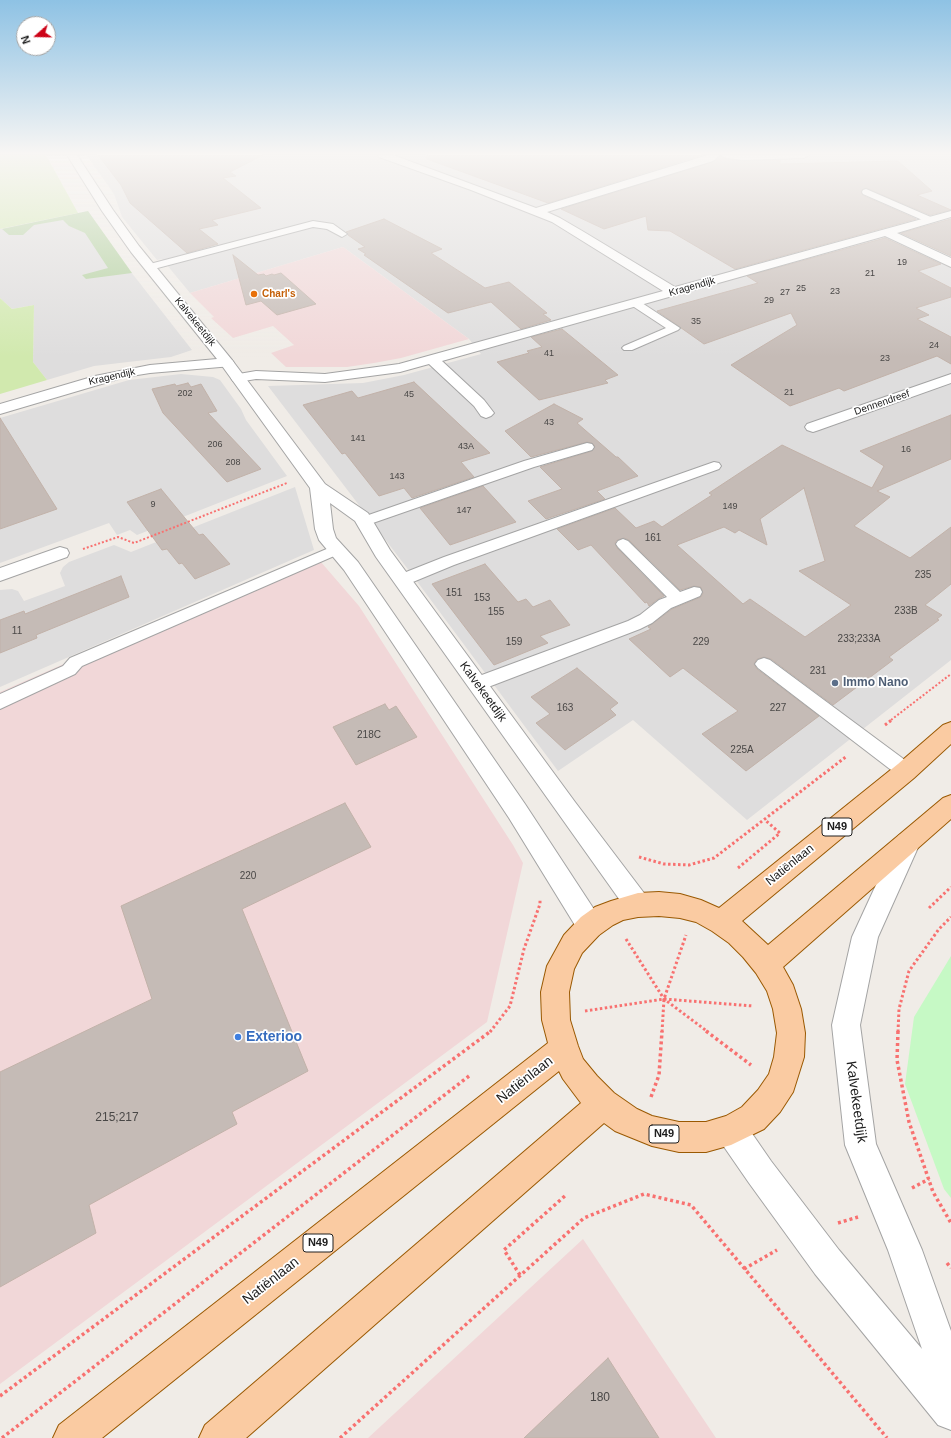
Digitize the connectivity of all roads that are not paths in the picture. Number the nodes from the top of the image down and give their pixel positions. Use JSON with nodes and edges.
{"nodes":[{"id":1,"x":116,"y":222,"type":"edge"},
{"id":2,"x":556,"y":222,"type":"edge"},
{"id":3,"x":922,"y":222,"type":"edge"},
{"id":4,"x":886,"y":232,"type":"junction"},
{"id":5,"x":342,"y":234,"type":"dead end"},
{"id":6,"x":951,"y":263,"type":"edge"},
{"id":7,"x":150,"y":267,"type":"junction"},
{"id":8,"x":674,"y":292,"type":"junction"},
{"id":9,"x":635,"y":303,"type":"junction"},
{"id":10,"x":628,"y":348,"type":"dead end"},
{"id":11,"x":432,"y":359,"type":"junction"},
{"id":12,"x":227,"y":363,"type":"junction"},
{"id":13,"x":238,"y":378,"type":"junction"},
{"id":14,"x":951,"y":378,"type":"edge"},
{"id":15,"x":0,"y":409,"type":"edge"},
{"id":16,"x":486,"y":413,"type":"dead end"},
{"id":17,"x":813,"y":427,"type":"dead end"},
{"id":18,"x":587,"y":447,"type":"dead end"},
{"id":19,"x":714,"y":466,"type":"dead end"},
{"id":20,"x":315,"y":481,"type":"junction"},
{"id":21,"x":365,"y":521,"type":"junction"},
{"id":22,"x":623,"y":544,"type":"dead end"},
{"id":23,"x":336,"y":550,"type":"junction"},
{"id":24,"x":60,"y":553,"type":"road end"},
{"id":25,"x":0,"y":575,"type":"edge"},
{"id":26,"x":402,"y":580,"type":"junction"},
{"id":27,"x":694,"y":592,"type":"dead end"},
{"id":28,"x":678,"y":598,"type":"junction"},
{"id":29,"x":764,"y":664,"type":"dead end"},
{"id":30,"x":477,"y":684,"type":"junction"},
{"id":31,"x":0,"y":702,"type":"edge"},
{"id":32,"x":951,"y":731,"type":"edge"},
{"id":33,"x":906,"y":770,"type":"junction"},
{"id":34,"x":951,"y":804,"type":"edge"},
{"id":35,"x":908,"y":843,"type":"junction"},
{"id":36,"x":638,"y":905,"type":"junction"},
{"id":37,"x":721,"y":922,"type":"junction"},
{"id":38,"x":590,"y":926,"type":"junction"},
{"id":39,"x":766,"y":964,"type":"junction"},
{"id":40,"x":564,"y":1049,"type":"junction"},
{"id":41,"x":603,"y":1104,"type":"junction"},
{"id":42,"x":731,"y":1130,"type":"junction"},
{"id":43,"x":951,"y":1381,"type":"edge"},
{"id":44,"x":951,"y":1412,"type":"edge"},
{"id":45,"x":72,"y":1438,"type":"edge"},
{"id":46,"x":218,"y":1438,"type":"edge"}],
"edges":[{"from":1,"to":7,"type":"street","name":"Kalvekeetdijk"},
{"from":2,"to":8,"type":"street"},
{"from":3,"to":4,"type":"street","name":"Kragendijk"},
{"from":4,"to":6,"type":"street"},
{"from":4,"to":8,"type":"street","name":"Kragendijk"},
{"from":5,"to":7,"type":"lane"},
{"from":7,"to":12,"type":"street","name":"Kalvekeetdijk"},
{"from":8,"to":9,"type":"street","name":"Kragendijk"},
{"from":9,"to":10,"type":"lane"},
{"from":9,"to":11,"type":"street","name":"Kragendijk"},
{"from":11,"to":13,"type":"street","name":"Kragendijk"},
{"from":11,"to":16,"type":"street"},
{"from":12,"to":13,"type":"street","name":"Kalvekeetdijk"},
{"from":12,"to":15,"type":"street","name":"Kragendijk"},
{"from":13,"to":20,"type":"street","name":"Kalvekeetdijk"},
{"from":14,"to":17,"type":"street","name":"Dennendreef"},
{"from":18,"to":21,"type":"lane"},
{"from":19,"to":26,"type":"lane"},
{"from":20,"to":21,"type":"street","name":"Kalvekeetdijk"},
{"from":20,"to":23,"type":"street"},
{"from":21,"to":26,"type":"street","name":"Kalvekeetdijk"},
{"from":22,"to":28,"type":"lane"},
{"from":23,"to":31,"type":"lane"},
{"from":23,"to":38,"type":"street"},
{"from":24,"to":25,"type":"street"},
{"from":26,"to":30,"type":"street","name":"Kalvekeetdijk"},
{"from":27,"to":28,"type":"lane"},
{"from":28,"to":30,"type":"lane"},
{"from":29,"to":33,"type":"lane"},
{"from":30,"to":36,"type":"street","name":"Kalvekeetdijk"},
{"from":32,"to":33,"type":"main road","name":"Natiënlaan","number":"N49"},
{"from":33,"to":37,"type":"main road","name":"Natiënlaan","number":"N49"},
{"from":34,"to":35,"type":"main road"},
{"from":35,"to":39,"type":"main road"},
{"from":35,"to":43,"type":"street","name":"Kalvekeetdijk"},
{"from":36,"to":37,"type":"main road","number":"N49"},
{"from":36,"to":38,"type":"main road","number":"N49"},
{"from":37,"to":39,"type":"main road","number":"N49"},
{"from":38,"to":40,"type":"main road","number":"N49"},
{"from":39,"to":42,"type":"main road","number":"N49"},
{"from":40,"to":41,"type":"main road","number":"N49"},
{"from":40,"to":45,"type":"main road","name":"Natiënlaan","number":"N49"},
{"from":41,"to":42,"type":"main road","number":"N49"},
{"from":41,"to":46,"type":"main road"},
{"from":42,"to":44,"type":"street"}]}
